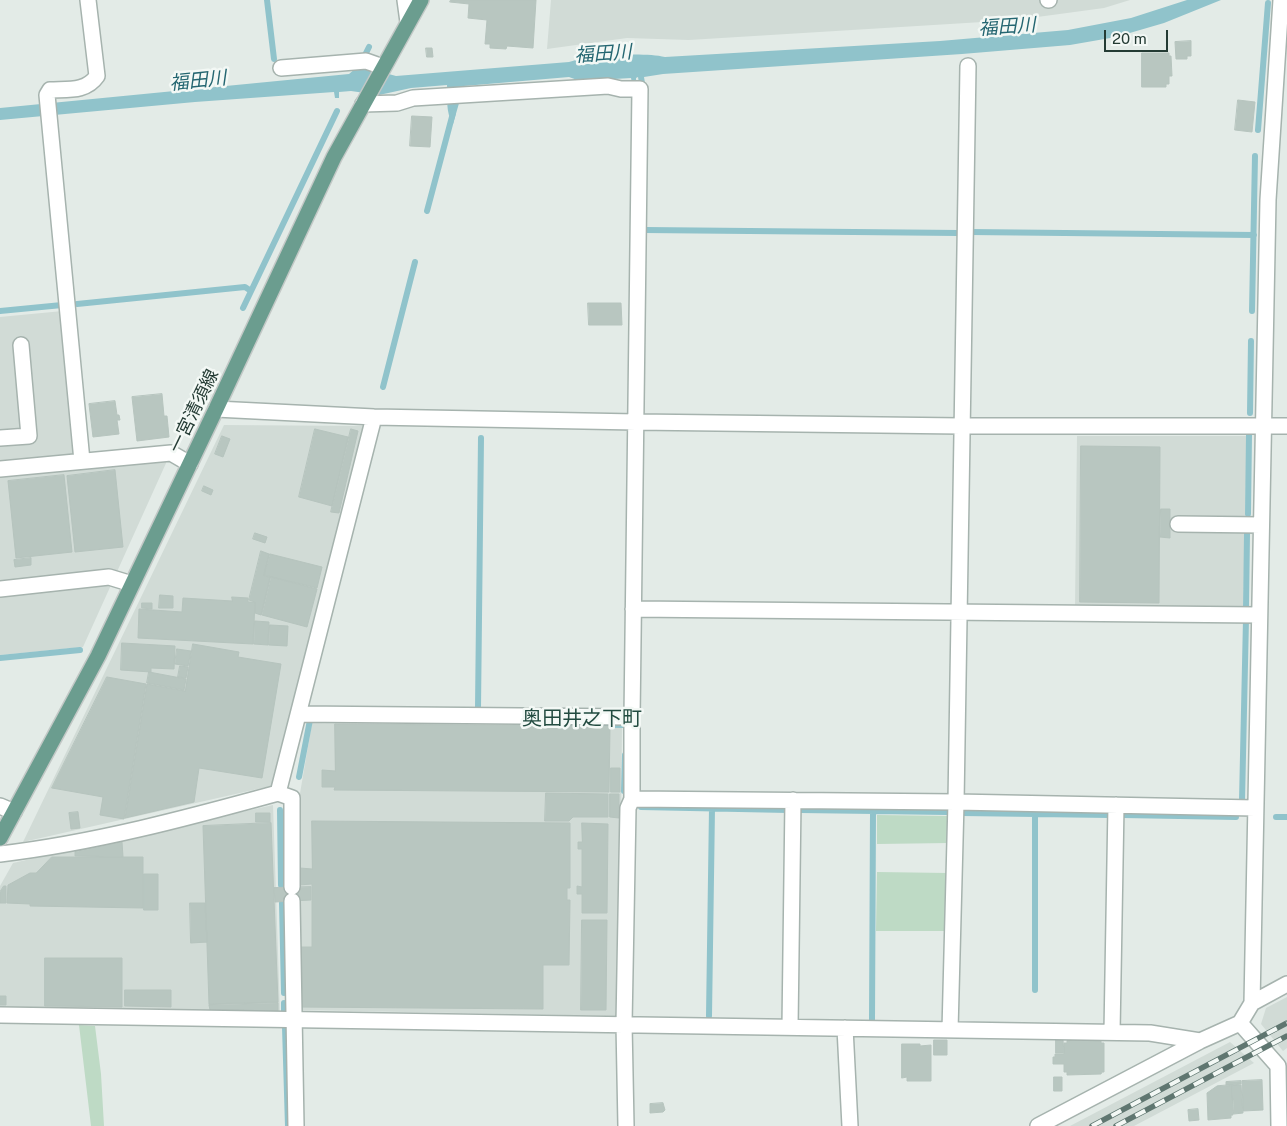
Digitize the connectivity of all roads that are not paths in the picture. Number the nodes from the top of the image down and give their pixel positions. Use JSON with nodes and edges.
{"nodes":[{"id":1,"x":88,"y":0,"type":"edge"},
{"id":2,"x":405,"y":0,"type":"edge"},
{"id":3,"x":421,"y":0,"type":"edge"},
{"id":4,"x":1281,"y":0,"type":"edge"},
{"id":5,"x":408,"y":22,"type":"junction"},
{"id":6,"x":968,"y":66,"type":"dead end"},
{"id":7,"x":281,"y":68,"type":"dead end"},
{"id":8,"x":383,"y":68,"type":"junction"},
{"id":9,"x":1281,"y":97,"type":"edge"},
{"id":10,"x":366,"y":99,"type":"junction"},
{"id":11,"x":21,"y":344,"type":"dead end"},
{"id":12,"x":216,"y":410,"type":"junction"},
{"id":13,"x":374,"y":418,"type":"junction"},
{"id":14,"x":636,"y":422,"type":"junction"},
{"id":15,"x":961,"y":426,"type":"junction"},
{"id":16,"x":1263,"y":426,"type":"junction"},
{"id":17,"x":1287,"y":426,"type":"edge"},
{"id":18,"x":0,"y":438,"type":"edge"},
{"id":19,"x":82,"y":461,"type":"junction"},
{"id":20,"x":190,"y":464,"type":"junction"},
{"id":21,"x":0,"y":469,"type":"edge"},
{"id":22,"x":1178,"y":524,"type":"dead end"},
{"id":23,"x":1261,"y":525,"type":"junction"},
{"id":24,"x":132,"y":584,"type":"junction"},
{"id":25,"x":0,"y":589,"type":"edge"},
{"id":26,"x":633,"y":609,"type":"junction"},
{"id":27,"x":959,"y":612,"type":"junction"},
{"id":28,"x":1259,"y":615,"type":"junction"},
{"id":29,"x":298,"y":714,"type":"junction"},
{"id":30,"x":632,"y":717,"type":"junction"},
{"id":31,"x":278,"y":793,"type":"junction"},
{"id":32,"x":632,"y":799,"type":"junction"},
{"id":33,"x":793,"y":800,"type":"junction"},
{"id":34,"x":956,"y":802,"type":"junction"},
{"id":35,"x":1116,"y":806,"type":"junction"},
{"id":36,"x":1256,"y":808,"type":"junction"},
{"id":37,"x":7,"y":809,"type":"edge"},
{"id":38,"x":0,"y":838,"type":"edge"},
{"id":39,"x":0,"y":854,"type":"edge"},
{"id":40,"x":1287,"y":984,"type":"edge"},
{"id":41,"x":1252,"y":1003,"type":"junction"},
{"id":42,"x":0,"y":1014,"type":"edge"},
{"id":43,"x":293,"y":1019,"type":"junction"},
{"id":44,"x":1240,"y":1023,"type":"junction"},
{"id":45,"x":624,"y":1024,"type":"junction"},
{"id":46,"x":790,"y":1027,"type":"junction"},
{"id":47,"x":845,"y":1028,"type":"junction"},
{"id":48,"x":950,"y":1030,"type":"junction"},
{"id":49,"x":1112,"y":1032,"type":"junction"},
{"id":50,"x":1200,"y":1041,"type":"junction"},
{"id":51,"x":1282,"y":1064,"type":"edge"},
{"id":52,"x":296,"y":1126,"type":"edge"},
{"id":53,"x":626,"y":1126,"type":"edge"},
{"id":54,"x":850,"y":1126,"type":"edge"},
{"id":55,"x":1038,"y":1126,"type":"edge"},
{"id":56,"x":1279,"y":1126,"type":"edge"}],
"edges":[{"from":1,"to":19,"type":"street"},
{"from":2,"to":5,"type":"street"},
{"from":3,"to":5,"type":"main road","name":"一宮清須線"},
{"from":4,"to":9,"type":"street"},
{"from":5,"to":8,"type":"main road","name":"一宮清須線"},
{"from":6,"to":15,"type":"street"},
{"from":7,"to":8,"type":"street"},
{"from":8,"to":10,"type":"main road","name":"一宮清須線"},
{"from":9,"to":16,"type":"street"},
{"from":10,"to":12,"type":"main road","name":"一宮清須線"},
{"from":10,"to":14,"type":"street"},
{"from":11,"to":18,"type":"street"},
{"from":12,"to":13,"type":"street"},
{"from":12,"to":20,"type":"main road","name":"一宮清須線"},
{"from":13,"to":14,"type":"street"},
{"from":13,"to":29,"type":"street"},
{"from":14,"to":15,"type":"street"},
{"from":14,"to":26,"type":"street"},
{"from":15,"to":16,"type":"street"},
{"from":15,"to":27,"type":"street"},
{"from":16,"to":17,"type":"street"},
{"from":16,"to":23,"type":"street"},
{"from":19,"to":20,"type":"street"},
{"from":19,"to":21,"type":"street"},
{"from":20,"to":24,"type":"main road","name":"一宮清須線"},
{"from":22,"to":23,"type":"street"},
{"from":23,"to":28,"type":"street"},
{"from":24,"to":25,"type":"street"},
{"from":24,"to":37,"type":"main road","name":"一宮清須線"},
{"from":26,"to":27,"type":"street"},
{"from":26,"to":30,"type":"street"},
{"from":27,"to":28,"type":"street"},
{"from":27,"to":34,"type":"street"},
{"from":28,"to":36,"type":"street"},
{"from":29,"to":30,"type":"street"},
{"from":29,"to":31,"type":"street"},
{"from":30,"to":32,"type":"street"},
{"from":31,"to":39,"type":"street"},
{"from":31,"to":43,"type":"street"},
{"from":32,"to":33,"type":"street"},
{"from":32,"to":45,"type":"street"},
{"from":33,"to":34,"type":"street"},
{"from":33,"to":46,"type":"street"},
{"from":34,"to":35,"type":"street"},
{"from":34,"to":48,"type":"street"},
{"from":35,"to":36,"type":"street"},
{"from":35,"to":49,"type":"street"},
{"from":36,"to":41,"type":"street"},
{"from":37,"to":38,"type":"main road","name":"一宮清須線"},
{"from":40,"to":41,"type":"street"},
{"from":41,"to":44,"type":"street"},
{"from":42,"to":43,"type":"street"},
{"from":43,"to":45,"type":"street"},
{"from":43,"to":52,"type":"street"},
{"from":44,"to":50,"type":"street"},
{"from":44,"to":51,"type":"street"},
{"from":45,"to":46,"type":"street"},
{"from":45,"to":53,"type":"street"},
{"from":46,"to":47,"type":"street"},
{"from":47,"to":48,"type":"street"},
{"from":47,"to":54,"type":"street"},
{"from":48,"to":49,"type":"street"},
{"from":49,"to":50,"type":"street"},
{"from":50,"to":55,"type":"street"},
{"from":51,"to":56,"type":"street"}]}
